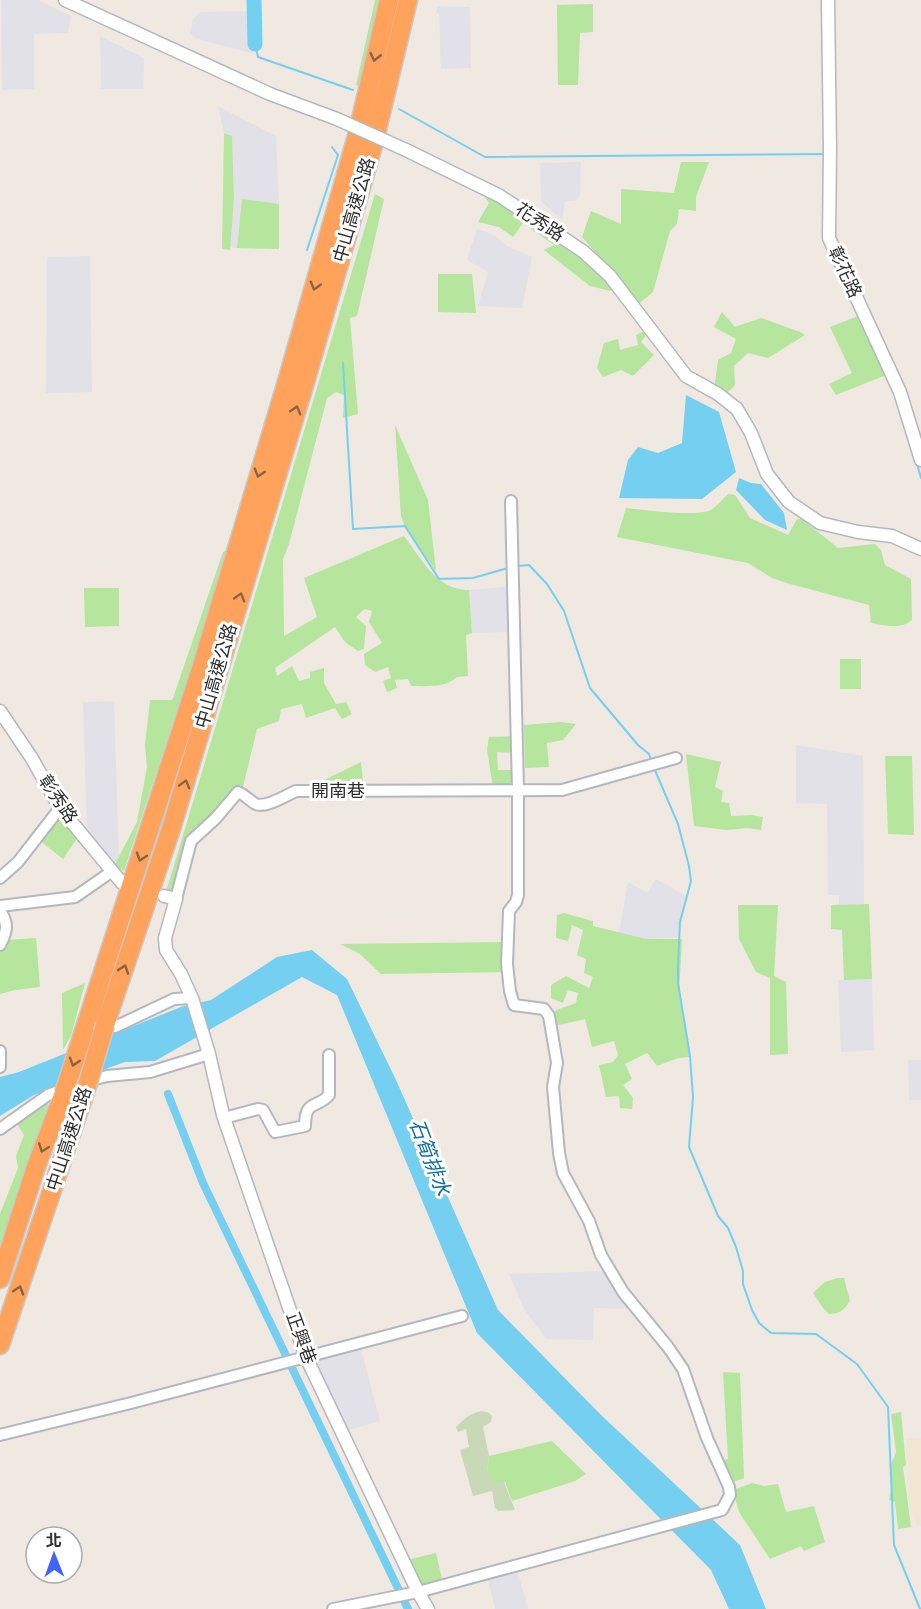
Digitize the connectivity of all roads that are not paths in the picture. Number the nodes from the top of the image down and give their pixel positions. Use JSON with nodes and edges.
{"nodes":[{"id":1,"x":65,"y":0,"type":"edge"},
{"id":2,"x":388,"y":0,"type":"edge"},
{"id":3,"x":408,"y":0,"type":"edge"},
{"id":4,"x":828,"y":0,"type":"edge"},
{"id":5,"x":921,"y":460,"type":"edge"},
{"id":6,"x":512,"y":501,"type":"dead end"},
{"id":7,"x":921,"y":549,"type":"edge"},
{"id":8,"x":0,"y":711,"type":"edge"},
{"id":9,"x":676,"y":759,"type":"dead end"},
{"id":10,"x":518,"y":790,"type":"junction"},
{"id":11,"x":60,"y":808,"type":"junction"},
{"id":12,"x":111,"y":872,"type":"junction"},
{"id":13,"x":0,"y":878,"type":"edge"},
{"id":14,"x":122,"y":883,"type":"dead end"},
{"id":15,"x":170,"y":898,"type":"joint"},
{"id":16,"x":0,"y":906,"type":"edge"},
{"id":17,"x":0,"y":911,"type":"edge"},
{"id":18,"x":0,"y":945,"type":"edge"},
{"id":19,"x":192,"y":998,"type":"junction"},
{"id":20,"x":110,"y":1026,"type":"junction"},
{"id":21,"x":0,"y":1051,"type":"edge"},
{"id":22,"x":209,"y":1053,"type":"junction"},
{"id":23,"x":329,"y":1055,"type":"dead end"},
{"id":24,"x":0,"y":1067,"type":"edge"},
{"id":25,"x":224,"y":1118,"type":"junction"},
{"id":26,"x":0,"y":1129,"type":"edge"},
{"id":27,"x":0,"y":1279,"type":"edge"},
{"id":28,"x":462,"y":1316,"type":"dead end"},
{"id":29,"x":0,"y":1345,"type":"edge"},
{"id":30,"x":306,"y":1357,"type":"junction"},
{"id":31,"x":0,"y":1435,"type":"edge"},
{"id":32,"x":418,"y":1592,"type":"junction"},
{"id":33,"x":333,"y":1609,"type":"edge"},
{"id":34,"x":428,"y":1609,"type":"edge"}],
"edges":[{"from":1,"to":7,"type":"street","name":"花秀路","bridge":true},
{"from":2,"to":27,"type":"highway","name":"中山高速公路","one_way":true,"bridge":true},
{"from":20,"to":3,"type":"highway","name":"中山高速公路","one_way":true},
{"from":4,"to":5,"type":"street","name":"彰花路"},
{"from":6,"to":10,"type":"street"},
{"from":8,"to":11,"type":"street","name":"彰秀路"},
{"from":9,"to":10,"type":"street","name":"開南巷"},
{"from":10,"to":15,"type":"street","name":"開南巷"},
{"from":10,"to":32,"type":"street"},
{"from":11,"to":12,"type":"street","name":"彰秀路"},
{"from":11,"to":13,"type":"street"},
{"from":12,"to":14,"type":"street","name":"彰秀路"},
{"from":12,"to":16,"type":"street"},
{"from":15,"to":19,"type":"street","name":"開南巷"},
{"from":17,"to":18,"type":"street"},
{"from":19,"to":20,"type":"street"},
{"from":19,"to":22,"type":"street","name":"開南巷"},
{"from":29,"to":20,"type":"highway","name":"中山高速公路","one_way":true,"bridge":true},
{"from":21,"to":24,"type":"street"},
{"from":22,"to":25,"type":"street","name":"正興巷"},
{"from":22,"to":26,"type":"street"},
{"from":23,"to":25,"type":"street"},
{"from":25,"to":30,"type":"street","name":"正興巷"},
{"from":28,"to":30,"type":"street"},
{"from":30,"to":31,"type":"street"},
{"from":30,"to":32,"type":"street","name":"正興巷"},
{"from":32,"to":33,"type":"street"},
{"from":32,"to":34,"type":"street","name":"正興巷"}]}
